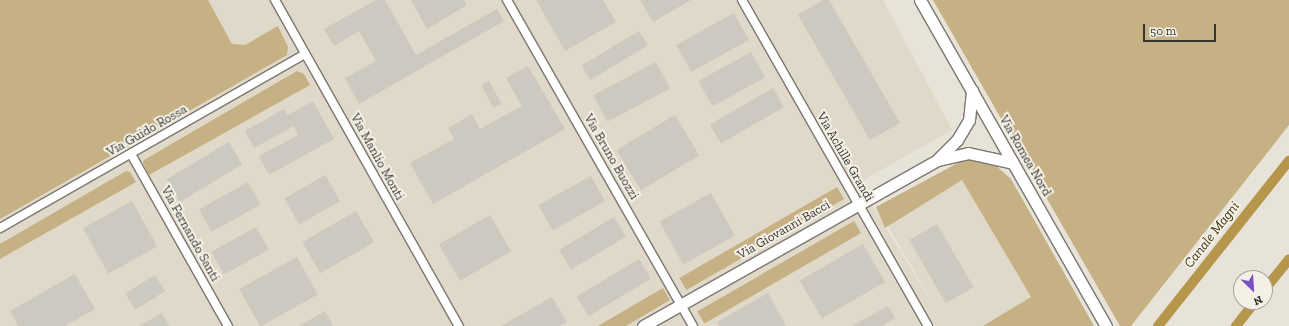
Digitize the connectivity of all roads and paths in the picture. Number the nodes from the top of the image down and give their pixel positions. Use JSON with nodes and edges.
{"nodes":[{"id":1,"x":275,"y":0,"type":"edge"},
{"id":2,"x":507,"y":0,"type":"edge"},
{"id":3,"x":742,"y":0,"type":"edge"},
{"id":4,"x":920,"y":0,"type":"edge"},
{"id":5,"x":305,"y":54,"type":"junction"},
{"id":6,"x":972,"y":90,"type":"junction"},
{"id":7,"x":131,"y":154,"type":"junction"},
{"id":8,"x":938,"y":160,"type":"junction"},
{"id":9,"x":1013,"y":163,"type":"junction"},
{"id":10,"x":858,"y":204,"type":"junction"},
{"id":11,"x":0,"y":228,"type":"edge"},
{"id":12,"x":681,"y":305,"type":"junction"},
{"id":13,"x":1104,"y":321,"type":"edge"},
{"id":14,"x":228,"y":326,"type":"edge"},
{"id":15,"x":459,"y":326,"type":"edge"},
{"id":16,"x":644,"y":326,"type":"edge"},
{"id":17,"x":693,"y":326,"type":"edge"},
{"id":18,"x":928,"y":326,"type":"edge"}],
"edges":[{"from":1,"to":5,"type":"street","name":"Via Manlio Monti"},
{"from":2,"to":12,"type":"street","name":"Via Bruno Buozzi"},
{"from":3,"to":10,"type":"street","name":"Via Achille Grandi"},
{"from":4,"to":6,"type":"main road","name":"Via Romea Nord"},
{"from":5,"to":7,"type":"street","name":"Via Guido Rossa"},
{"from":5,"to":15,"type":"street","name":"Via Manlio Monti"},
{"from":6,"to":8,"type":"main road","name":"Via Giovanni Bacci"},
{"from":6,"to":9,"type":"main road","name":"Via Romea Nord"},
{"from":7,"to":11,"type":"street","name":"Via Guido Rossa"},
{"from":7,"to":14,"type":"street","name":"Via Fernando Santi"},
{"from":8,"to":9,"type":"main road","name":"Via Giovanni Bacci"},
{"from":8,"to":10,"type":"main road","name":"Via Giovanni Bacci"},
{"from":9,"to":13,"type":"main road","name":"Via Romea Nord"},
{"from":10,"to":12,"type":"main road","name":"Via Giovanni Bacci"},
{"from":10,"to":18,"type":"street","name":"Via Achille Grandi"},
{"from":12,"to":16,"type":"main road","name":"Via Giovanni Bacci"},
{"from":12,"to":17,"type":"street","name":"Via Bruno Buozzi"}]}
